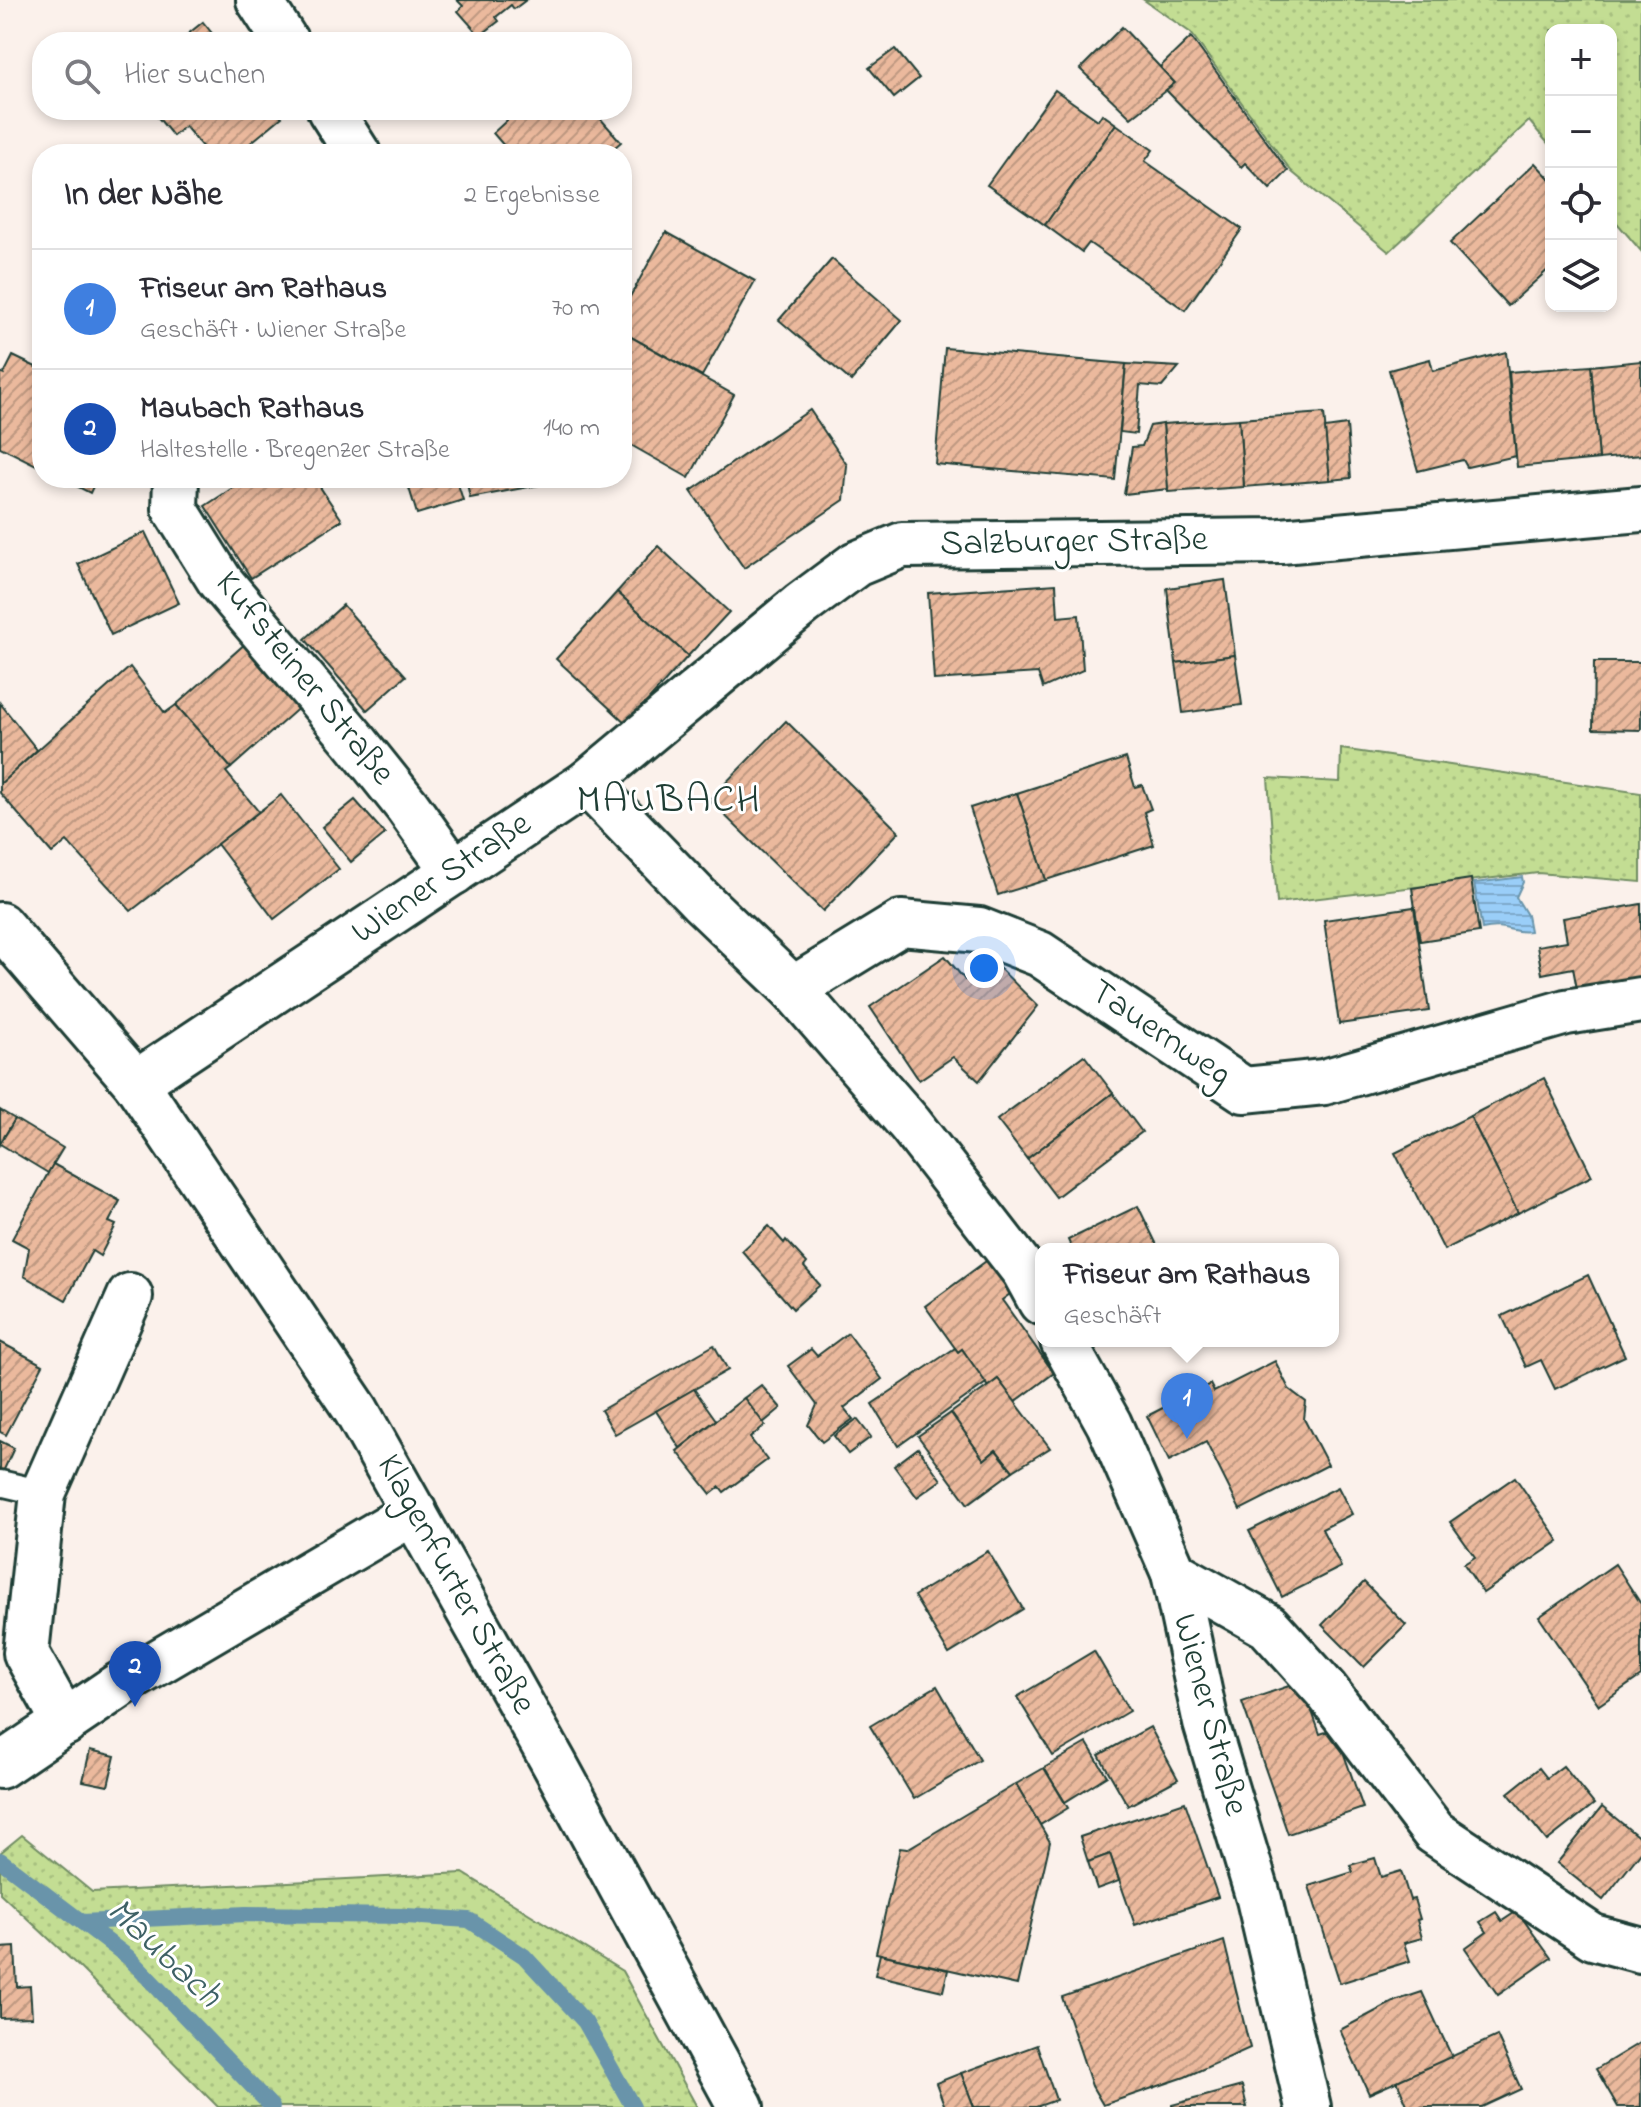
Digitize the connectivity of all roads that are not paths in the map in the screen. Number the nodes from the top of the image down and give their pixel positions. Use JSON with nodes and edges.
{"nodes":[{"id":1,"x":259,"y":0,"type":"edge"},
{"id":2,"x":280,"y":32,"type":"edge"},
{"id":3,"x":336,"y":120,"type":"edge"},
{"id":4,"x":352,"y":144,"type":"edge"},
{"id":5,"x":176,"y":488,"type":"edge"},
{"id":6,"x":1641,"y":509,"type":"edge"},
{"id":7,"x":587,"y":783,"type":"junction"},
{"id":8,"x":454,"y":872,"type":"junction"},
{"id":9,"x":0,"y":925,"type":"edge"},
{"id":10,"x":793,"y":989,"type":"junction"},
{"id":11,"x":1641,"y":1000,"type":"edge"},
{"id":12,"x":136,"y":1083,"type":"junction"},
{"id":13,"x":1035,"y":1291,"type":"edge"},
{"id":14,"x":130,"y":1296,"type":"dead end"},
{"id":15,"x":1066,"y":1347,"type":"edge"},
{"id":16,"x":0,"y":1483,"type":"edge"},
{"id":17,"x":43,"y":1493,"type":"junction"},
{"id":18,"x":414,"y":1512,"type":"junction"},
{"id":19,"x":1174,"y":1573,"type":"junction"},
{"id":20,"x":65,"y":1723,"type":"junction"},
{"id":21,"x":0,"y":1766,"type":"edge"},
{"id":22,"x":1641,"y":1950,"type":"edge"},
{"id":23,"x":741,"y":2107,"type":"edge"},
{"id":24,"x":1308,"y":2107,"type":"edge"}],
"edges":[{"from":1,"to":2,"type":"street"},
{"from":3,"to":4,"type":"street"},
{"from":5,"to":8,"type":"street","name":"Kufsteiner Straße"},
{"from":6,"to":7,"type":"street","name":"Salzburger Straße"},
{"from":7,"to":8,"type":"street","name":"Wiener Straße"},
{"from":7,"to":10,"type":"street"},
{"from":8,"to":12,"type":"street","name":"Wiener Straße"},
{"from":9,"to":12,"type":"street"},
{"from":10,"to":11,"type":"street","name":"Tauernweg"},
{"from":10,"to":13,"type":"street"},
{"from":12,"to":18,"type":"street","name":"Klagenfurter Straße"},
{"from":14,"to":17,"type":"street"},
{"from":15,"to":19,"type":"street","name":"Wiener Straße"},
{"from":16,"to":17,"type":"lane"},
{"from":17,"to":20,"type":"street"},
{"from":18,"to":20,"type":"street"},
{"from":18,"to":23,"type":"street","name":"Klagenfurter Straße"},
{"from":19,"to":22,"type":"street"},
{"from":19,"to":24,"type":"street","name":"Wiener Straße"},
{"from":20,"to":21,"type":"street"}]}
